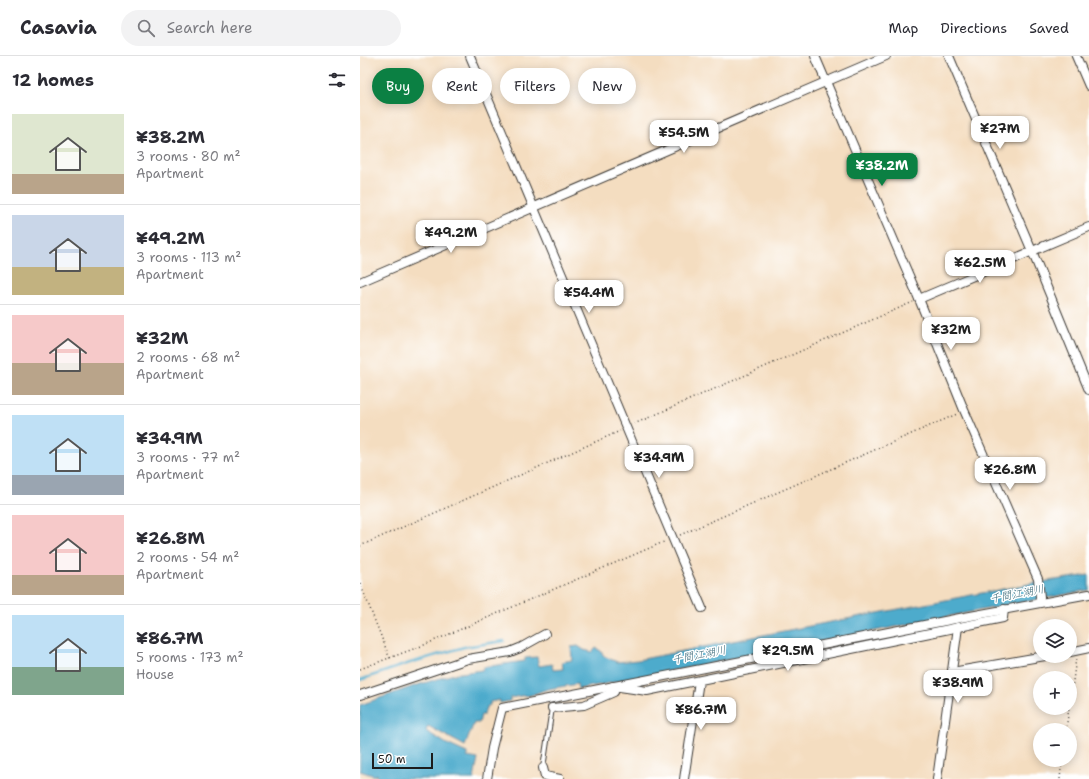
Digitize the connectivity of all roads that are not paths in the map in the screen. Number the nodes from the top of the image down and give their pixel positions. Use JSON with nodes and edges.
{"nodes":[{"id":1,"x":470,"y":56,"type":"edge"},
{"id":2,"x":815,"y":56,"type":"edge"},
{"id":3,"x":886,"y":56,"type":"edge"},
{"id":4,"x":949,"y":56,"type":"edge"},
{"id":5,"x":1076,"y":56,"type":"edge"},
{"id":6,"x":826,"y":82,"type":"junction"},
{"id":7,"x":1089,"y":86,"type":"edge"},
{"id":8,"x":534,"y":208,"type":"junction"},
{"id":9,"x":1089,"y":227,"type":"edge"},
{"id":10,"x":1032,"y":251,"type":"junction"},
{"id":11,"x":360,"y":282,"type":"edge"},
{"id":12,"x":920,"y":299,"type":"junction"},
{"id":13,"x":1089,"y":390,"type":"edge"},
{"id":14,"x":1089,"y":594,"type":"edge"},
{"id":15,"x":1040,"y":600,"type":"junction"},
{"id":16,"x":702,"y":608,"type":"dead end"},
{"id":17,"x":1004,"y":609,"type":"junction"},
{"id":18,"x":958,"y":627,"type":"junction"},
{"id":19,"x":546,"y":634,"type":"dead end"},
{"id":20,"x":1089,"y":648,"type":"edge"},
{"id":21,"x":1077,"y":650,"type":"edge"},
{"id":22,"x":1033,"y":658,"type":"edge"},
{"id":23,"x":952,"y":672,"type":"junction"},
{"id":24,"x":699,"y":681,"type":"junction"},
{"id":25,"x":613,"y":686,"type":"junction"},
{"id":26,"x":360,"y":694,"type":"edge"},
{"id":27,"x":552,"y":708,"type":"joint"},
{"id":28,"x":543,"y":768,"type":"joint"},
{"id":29,"x":487,"y":779,"type":"edge"},
{"id":30,"x":560,"y":779,"type":"edge"},
{"id":31,"x":684,"y":779,"type":"edge"},
{"id":32,"x":937,"y":779,"type":"edge"}],
"edges":[{"from":1,"to":8,"type":"street"},
{"from":2,"to":6,"type":"street"},
{"from":3,"to":6,"type":"street"},
{"from":4,"to":10,"type":"street"},
{"from":5,"to":7,"type":"street"},
{"from":6,"to":8,"type":"street"},
{"from":6,"to":12,"type":"street"},
{"from":8,"to":11,"type":"street"},
{"from":8,"to":16,"type":"street"},
{"from":9,"to":10,"type":"street"},
{"from":10,"to":12,"type":"street"},
{"from":10,"to":13,"type":"street"},
{"from":12,"to":15,"type":"street"},
{"from":14,"to":15,"type":"street"},
{"from":15,"to":17,"type":"street"},
{"from":17,"to":18,"type":"street"},
{"from":17,"to":25,"type":"street"},
{"from":18,"to":23,"type":"street"},
{"from":18,"to":24,"type":"street"},
{"from":19,"to":26,"type":"street"},
{"from":20,"to":21,"type":"street"},
{"from":22,"to":23,"type":"street"},
{"from":23,"to":32,"type":"street"},
{"from":24,"to":25,"type":"street"},
{"from":24,"to":31,"type":"street"},
{"from":25,"to":27,"type":"street"},
{"from":25,"to":29,"type":"street"},
{"from":27,"to":28,"type":"lane"},
{"from":28,"to":30,"type":"street"}]}
